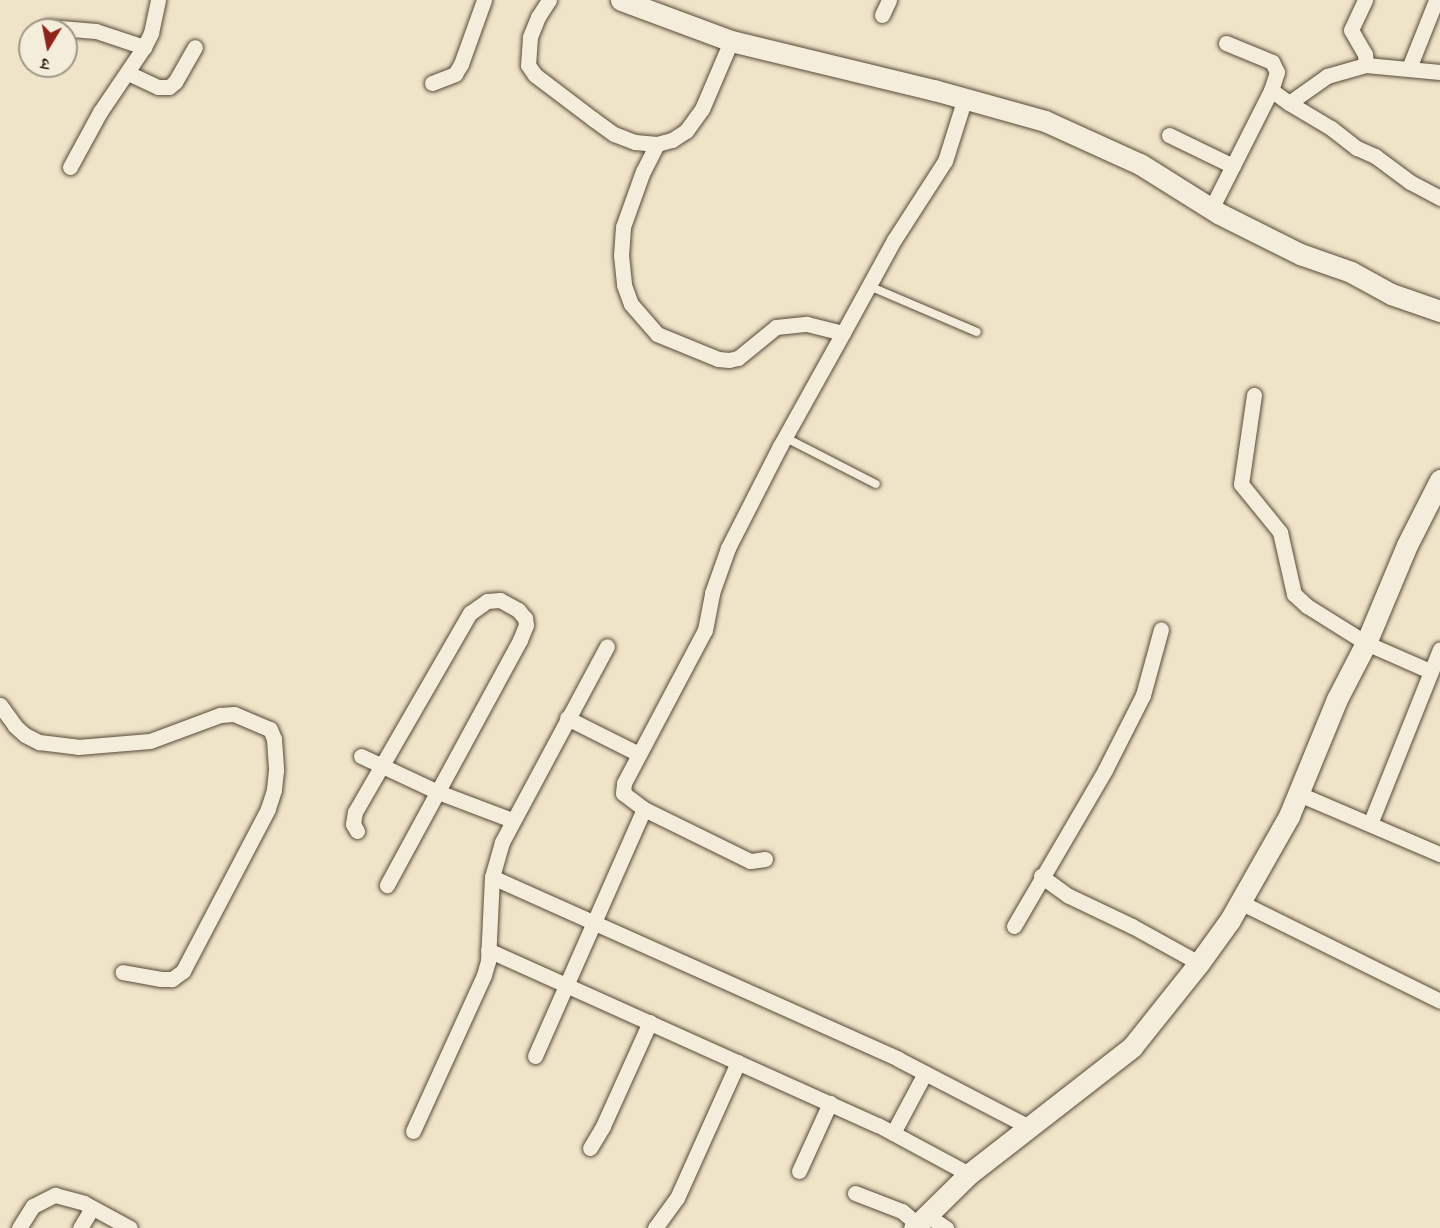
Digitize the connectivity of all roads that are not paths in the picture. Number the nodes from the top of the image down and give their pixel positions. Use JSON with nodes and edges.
{"nodes":[{"id":1,"x":158,"y":0,"type":"edge"},
{"id":2,"x":484,"y":0,"type":"edge"},
{"id":3,"x":549,"y":0,"type":"edge"},
{"id":4,"x":621,"y":0,"type":"edge"},
{"id":5,"x":889,"y":0,"type":"edge"},
{"id":6,"x":1436,"y":0,"type":"edge"},
{"id":7,"x":1362,"y":1,"type":"edge"},
{"id":8,"x":882,"y":15,"type":"dead end"},
{"id":9,"x":78,"y":30,"type":"edge"},
{"id":10,"x":731,"y":41,"type":"junction"},
{"id":11,"x":1226,"y":43,"type":"dead end"},
{"id":12,"x":144,"y":47,"type":"junction"},
{"id":13,"x":195,"y":47,"type":"dead end"},
{"id":14,"x":1366,"y":64,"type":"junction"},
{"id":15,"x":1409,"y":68,"type":"junction"},
{"id":16,"x":1440,"y":72,"type":"edge"},
{"id":17,"x":128,"y":73,"type":"junction"},
{"id":18,"x":432,"y":83,"type":"dead end"},
{"id":19,"x":1271,"y":90,"type":"junction"},
{"id":20,"x":965,"y":98,"type":"junction"},
{"id":21,"x":1289,"y":103,"type":"junction"},
{"id":22,"x":1169,"y":135,"type":"dead end"},
{"id":23,"x":657,"y":144,"type":"junction"},
{"id":24,"x":1233,"y":166,"type":"junction"},
{"id":25,"x":70,"y":167,"type":"dead end"},
{"id":26,"x":1440,"y":198,"type":"edge"},
{"id":27,"x":1211,"y":209,"type":"junction"},
{"id":28,"x":869,"y":286,"type":"junction"},
{"id":29,"x":1440,"y":311,"type":"edge"},
{"id":30,"x":977,"y":332,"type":"dead end"},
{"id":31,"x":843,"y":333,"type":"junction"},
{"id":32,"x":1254,"y":395,"type":"dead end"},
{"id":33,"x":784,"y":438,"type":"junction"},
{"id":34,"x":1440,"y":480,"type":"edge"},
{"id":35,"x":876,"y":484,"type":"dead end"},
{"id":36,"x":1161,"y":629,"type":"dead end"},
{"id":37,"x":1366,"y":643,"type":"junction"},
{"id":38,"x":607,"y":646,"type":"dead end"},
{"id":39,"x":1440,"y":649,"type":"edge"},
{"id":40,"x":1430,"y":671,"type":"junction"},
{"id":41,"x":0,"y":705,"type":"edge"},
{"id":42,"x":567,"y":718,"type":"junction"},
{"id":43,"x":639,"y":754,"type":"junction"},
{"id":44,"x":361,"y":756,"type":"dead end"},
{"id":45,"x":381,"y":766,"type":"junction"},
{"id":46,"x":438,"y":792,"type":"junction"},
{"id":47,"x":1299,"y":794,"type":"junction"},
{"id":48,"x":644,"y":809,"type":"junction"},
{"id":49,"x":512,"y":820,"type":"junction"},
{"id":50,"x":1370,"y":824,"type":"junction"},
{"id":51,"x":357,"y":831,"type":"dead end"},
{"id":52,"x":1440,"y":854,"type":"edge"},
{"id":53,"x":765,"y":859,"type":"dead end"},
{"id":54,"x":1041,"y":876,"type":"junction"},
{"id":55,"x":492,"y":877,"type":"junction"},
{"id":56,"x":387,"y":885,"type":"dead end"},
{"id":57,"x":1240,"y":902,"type":"junction"},
{"id":58,"x":593,"y":922,"type":"junction"},
{"id":59,"x":1014,"y":926,"type":"dead end"},
{"id":60,"x":488,"y":950,"type":"junction"},
{"id":61,"x":1199,"y":963,"type":"junction"},
{"id":62,"x":123,"y":972,"type":"dead end"},
{"id":63,"x":566,"y":985,"type":"junction"},
{"id":64,"x":1440,"y":1001,"type":"edge"},
{"id":65,"x":650,"y":1022,"type":"junction"},
{"id":66,"x":535,"y":1056,"type":"dead end"},
{"id":67,"x":738,"y":1062,"type":"junction"},
{"id":68,"x":926,"y":1073,"type":"junction"},
{"id":69,"x":830,"y":1103,"type":"junction"},
{"id":70,"x":1029,"y":1127,"type":"junction"},
{"id":71,"x":413,"y":1131,"type":"dead end"},
{"id":72,"x":893,"y":1133,"type":"junction"},
{"id":73,"x":590,"y":1148,"type":"dead end"},
{"id":74,"x":799,"y":1170,"type":"dead end"},
{"id":75,"x":969,"y":1174,"type":"junction"},
{"id":76,"x":855,"y":1193,"type":"dead end"},
{"id":77,"x":92,"y":1208,"type":"junction"},
{"id":78,"x":920,"y":1223,"type":"edge"},
{"id":79,"x":20,"y":1228,"type":"edge"},
{"id":80,"x":80,"y":1228,"type":"edge"},
{"id":81,"x":130,"y":1228,"type":"edge"},
{"id":82,"x":655,"y":1228,"type":"edge"},
{"id":83,"x":946,"y":1228,"type":"edge"}],
"edges":[{"from":1,"to":12,"type":"street"},
{"from":2,"to":18,"type":"street"},
{"from":3,"to":23,"type":"street"},
{"from":4,"to":10,"type":"street"},
{"from":5,"to":8,"type":"street"},
{"from":6,"to":15,"type":"street"},
{"from":7,"to":14,"type":"street"},
{"from":9,"to":12,"type":"street"},
{"from":10,"to":20,"type":"street"},
{"from":10,"to":23,"type":"street"},
{"from":11,"to":19,"type":"street"},
{"from":12,"to":17,"type":"street"},
{"from":13,"to":17,"type":"street"},
{"from":14,"to":15,"type":"street"},
{"from":14,"to":21,"type":"street"},
{"from":15,"to":16,"type":"street"},
{"from":17,"to":25,"type":"street"},
{"from":19,"to":21,"type":"street"},
{"from":19,"to":24,"type":"street"},
{"from":20,"to":27,"type":"street"},
{"from":20,"to":28,"type":"street"},
{"from":21,"to":26,"type":"street"},
{"from":22,"to":24,"type":"street"},
{"from":23,"to":31,"type":"street"},
{"from":24,"to":27,"type":"street"},
{"from":27,"to":29,"type":"street"},
{"from":28,"to":30,"type":"lane"},
{"from":28,"to":31,"type":"street"},
{"from":31,"to":33,"type":"street"},
{"from":32,"to":37,"type":"street"},
{"from":33,"to":35,"type":"lane"},
{"from":33,"to":43,"type":"street"},
{"from":34,"to":37,"type":"street"},
{"from":36,"to":54,"type":"street"},
{"from":37,"to":40,"type":"street"},
{"from":37,"to":47,"type":"street"},
{"from":38,"to":42,"type":"street"},
{"from":39,"to":40,"type":"street"},
{"from":40,"to":50,"type":"street"},
{"from":41,"to":62,"type":"street"},
{"from":42,"to":43,"type":"street"},
{"from":42,"to":49,"type":"street"},
{"from":43,"to":48,"type":"street"},
{"from":44,"to":45,"type":"street"},
{"from":45,"to":46,"type":"street"},
{"from":45,"to":46,"type":"street"},
{"from":45,"to":51,"type":"street"},
{"from":46,"to":49,"type":"street"},
{"from":46,"to":56,"type":"street"},
{"from":47,"to":50,"type":"street"},
{"from":47,"to":57,"type":"street"},
{"from":48,"to":53,"type":"street"},
{"from":48,"to":58,"type":"street"},
{"from":49,"to":55,"type":"street"},
{"from":50,"to":52,"type":"street"},
{"from":54,"to":59,"type":"street"},
{"from":54,"to":61,"type":"street"},
{"from":55,"to":58,"type":"street"},
{"from":55,"to":60,"type":"street"},
{"from":57,"to":61,"type":"street"},
{"from":57,"to":64,"type":"street"},
{"from":58,"to":63,"type":"street"},
{"from":58,"to":68,"type":"street"},
{"from":60,"to":63,"type":"street"},
{"from":60,"to":71,"type":"street"},
{"from":61,"to":70,"type":"street"},
{"from":63,"to":65,"type":"street"},
{"from":63,"to":66,"type":"street"},
{"from":65,"to":67,"type":"street"},
{"from":65,"to":73,"type":"street"},
{"from":67,"to":69,"type":"street"},
{"from":67,"to":82,"type":"street"},
{"from":68,"to":70,"type":"street"},
{"from":68,"to":72,"type":"street"},
{"from":69,"to":72,"type":"street"},
{"from":69,"to":74,"type":"street"},
{"from":70,"to":75,"type":"street"},
{"from":72,"to":75,"type":"street"},
{"from":75,"to":78,"type":"street"},
{"from":76,"to":78,"type":"street"},
{"from":77,"to":79,"type":"street"},
{"from":77,"to":80,"type":"street"},
{"from":77,"to":81,"type":"street"},
{"from":78,"to":83,"type":"street"}]}
